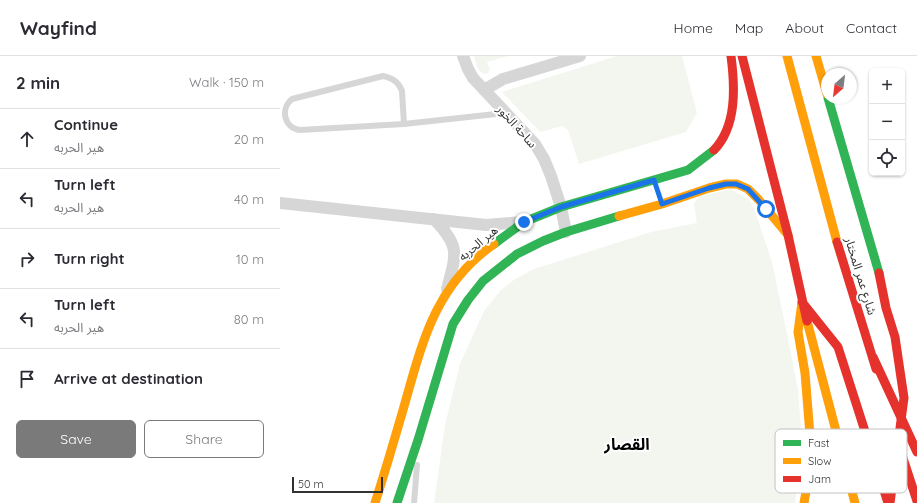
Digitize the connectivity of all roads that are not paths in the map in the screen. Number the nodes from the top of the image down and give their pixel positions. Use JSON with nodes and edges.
{"nodes":[{"id":1,"x":463,"y":56,"type":"edge"},
{"id":2,"x":580,"y":56,"type":"edge"},
{"id":3,"x":732,"y":56,"type":"edge"},
{"id":4,"x":742,"y":56,"type":"edge"},
{"id":5,"x":787,"y":56,"type":"edge"},
{"id":6,"x":816,"y":56,"type":"edge"},
{"id":7,"x":821,"y":73,"type":"edge"},
{"id":8,"x":484,"y":90,"type":"junction"},
{"id":9,"x":830,"y":104,"type":"edge"},
{"id":10,"x":505,"y":112,"type":"junction"},
{"id":11,"x":281,"y":113,"type":"edge"},
{"id":12,"x":404,"y":124,"type":"junction"},
{"id":13,"x":280,"y":203,"type":"edge"},
{"id":14,"x":561,"y":207,"type":"junction"},
{"id":15,"x":434,"y":219,"type":"junction"},
{"id":16,"x":524,"y":222,"type":"junction"},
{"id":17,"x":566,"y":232,"type":"junction"},
{"id":18,"x":788,"y":235,"type":"junction"},
{"id":19,"x":446,"y":293,"type":"junction"},
{"id":20,"x":802,"y":302,"type":"junction"},
{"id":21,"x":873,"y":356,"type":"junction"},
{"id":22,"x":810,"y":429,"type":"edge"},
{"id":23,"x":835,"y":429,"type":"edge"},
{"id":24,"x":865,"y":429,"type":"edge"},
{"id":25,"x":894,"y":429,"type":"edge"},
{"id":26,"x":901,"y":429,"type":"edge"},
{"id":27,"x":418,"y":440,"type":"junction"},
{"id":28,"x":916,"y":449,"type":"edge"},
{"id":29,"x":907,"y":469,"type":"edge"},
{"id":30,"x":806,"y":493,"type":"edge"},
{"id":31,"x":852,"y":493,"type":"edge"},
{"id":32,"x":886,"y":493,"type":"edge"},
{"id":33,"x":891,"y":493,"type":"edge"},
{"id":34,"x":917,"y":501,"type":"edge"},
{"id":35,"x":375,"y":503,"type":"edge"},
{"id":36,"x":397,"y":503,"type":"edge"},
{"id":37,"x":414,"y":503,"type":"edge"},
{"id":38,"x":804,"y":503,"type":"edge"},
{"id":39,"x":855,"y":503,"type":"edge"},
{"id":40,"x":889,"y":503,"type":"edge"}],
"edges":[{"from":1,"to":8,"type":"street","name":"ساحة الخور"},
{"from":2,"to":8,"type":"street"},
{"from":3,"to":14,"type":"main road","name":"هير الحربه"},
{"from":4,"to":18,"type":"main road"},
{"from":5,"to":21,"type":"main road","name":"شارع عمر المختار"},
{"from":6,"to":7,"type":"main road"},
{"from":8,"to":10,"type":"street","name":"ساحة الخور"},
{"from":9,"to":26,"type":"main road","bridge":true},
{"from":10,"to":12,"type":"lane"},
{"from":10,"to":14,"type":"street","name":"ساحة الخور"},
{"from":11,"to":12,"type":"lane"},
{"from":11,"to":12,"type":"lane"},
{"from":13,"to":15,"type":"street"},
{"from":14,"to":16,"type":"main road","name":"هير الحربه"},
{"from":14,"to":17,"type":"street","name":"ساحة الخور"},
{"from":15,"to":16,"type":"street"},
{"from":15,"to":19,"type":"street"},
{"from":16,"to":19,"type":"main road","name":"هير الحربه"},
{"from":17,"to":18,"type":"main road"},
{"from":17,"to":27,"type":"main road"},
{"from":18,"to":20,"type":"main road"},
{"from":19,"to":35,"type":"main road","name":"هير الحربه"},
{"from":20,"to":22,"type":"main road"},
{"from":20,"to":23,"type":"main road"},
{"from":20,"to":24,"type":"main road"},
{"from":21,"to":25,"type":"main road","name":"شارع عمر المختار"},
{"from":21,"to":28,"type":"main road"},
{"from":27,"to":36,"type":"main road"},
{"from":27,"to":37,"type":"lane"},
{"from":29,"to":34,"type":"main road","name":"شارع عمر المختار"},
{"from":30,"to":38,"type":"main road"},
{"from":31,"to":39,"type":"main road"},
{"from":32,"to":40,"type":"main road"},
{"from":33,"to":40,"type":"main road","bridge":true}]}
